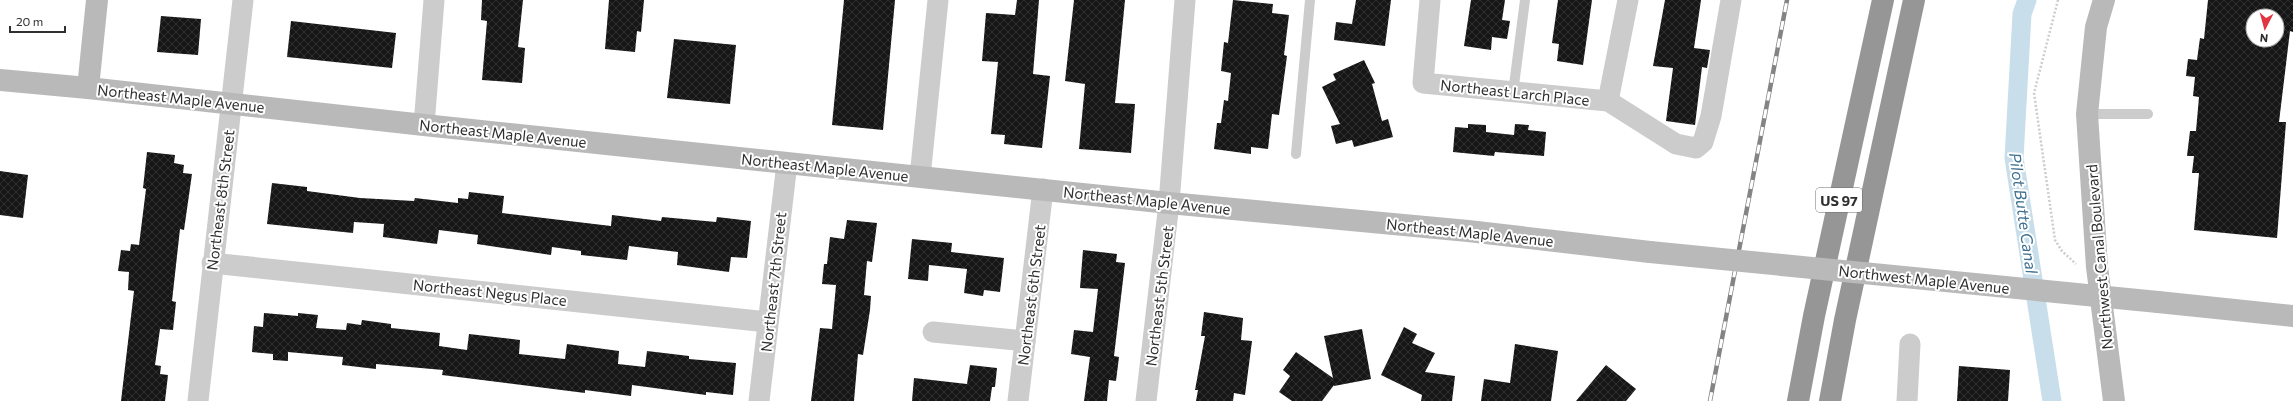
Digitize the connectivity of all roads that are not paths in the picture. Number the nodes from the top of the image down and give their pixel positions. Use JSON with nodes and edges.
{"nodes":[{"id":1,"x":97,"y":0,"type":"edge"},
{"id":2,"x":243,"y":0,"type":"edge"},
{"id":3,"x":434,"y":0,"type":"edge"},
{"id":4,"x":938,"y":0,"type":"edge"},
{"id":5,"x":1185,"y":0,"type":"edge"},
{"id":6,"x":1310,"y":0,"type":"edge"},
{"id":7,"x":1430,"y":0,"type":"edge"},
{"id":8,"x":1525,"y":0,"type":"edge"},
{"id":9,"x":1628,"y":0,"type":"edge"},
{"id":10,"x":1731,"y":0,"type":"edge"},
{"id":11,"x":1883,"y":0,"type":"edge"},
{"id":12,"x":1914,"y":0,"type":"edge"},
{"id":13,"x":2104,"y":0,"type":"edge"},
{"id":14,"x":0,"y":80,"type":"edge"},
{"id":15,"x":88,"y":88,"type":"junction"},
{"id":16,"x":1513,"y":93,"type":"junction"},
{"id":17,"x":1608,"y":101,"type":"junction"},
{"id":18,"x":232,"y":104,"type":"junction"},
{"id":19,"x":2087,"y":114,"type":"junction"},
{"id":20,"x":2148,"y":114,"type":"dead end"},
{"id":21,"x":424,"y":125,"type":"junction"},
{"id":22,"x":1296,"y":154,"type":"dead end"},
{"id":23,"x":787,"y":163,"type":"junction"},
{"id":24,"x":920,"y":177,"type":"junction"},
{"id":25,"x":1043,"y":189,"type":"junction"},
{"id":26,"x":1169,"y":203,"type":"junction"},
{"id":27,"x":1650,"y":252,"type":"joint"},
{"id":28,"x":212,"y":263,"type":"junction"},
{"id":29,"x":2293,"y":316,"type":"edge"},
{"id":30,"x":768,"y":322,"type":"junction"},
{"id":31,"x":933,"y":332,"type":"dead end"},
{"id":32,"x":1025,"y":341,"type":"junction"},
{"id":33,"x":1910,"y":344,"type":"dead end"},
{"id":34,"x":198,"y":401,"type":"edge"},
{"id":35,"x":759,"y":401,"type":"edge"},
{"id":36,"x":1018,"y":401,"type":"edge"},
{"id":37,"x":1146,"y":401,"type":"edge"},
{"id":38,"x":1798,"y":401,"type":"edge"},
{"id":39,"x":1830,"y":401,"type":"edge"},
{"id":40,"x":1907,"y":401,"type":"edge"},
{"id":41,"x":2114,"y":401,"type":"edge"}],
"edges":[{"from":1,"to":15,"type":"main road"},
{"from":2,"to":18,"type":"street","name":"Northeast 8th Street"},
{"from":3,"to":21,"type":"street"},
{"from":4,"to":24,"type":"street"},
{"from":5,"to":26,"type":"street","name":"Northeast 5th Street"},
{"from":6,"to":22,"type":"lane"},
{"from":7,"to":16,"type":"street","name":"Northeast Larch Place"},
{"from":8,"to":16,"type":"lane"},
{"from":9,"to":17,"type":"street"},
{"from":10,"to":17,"type":"street"},
{"from":11,"to":38,"type":"highway","number":"US 97"},
{"from":12,"to":39,"type":"highway","number":"US 97"},
{"from":13,"to":19,"type":"main road","name":"Northwest Canal Boulevard"},
{"from":14,"to":15,"type":"main road","name":"Northeast Maple Avenue"},
{"from":15,"to":18,"type":"main road","name":"Northeast Maple Avenue"},
{"from":16,"to":17,"type":"street","name":"Northeast Larch Place"},
{"from":18,"to":21,"type":"main road","name":"Northeast Maple Avenue"},
{"from":18,"to":28,"type":"street","name":"Northeast 8th Street"},
{"from":19,"to":20,"type":"lane"},
{"from":19,"to":41,"type":"main road","name":"Northwest Canal Boulevard"},
{"from":21,"to":23,"type":"main road","name":"Northeast Maple Avenue"},
{"from":23,"to":24,"type":"main road","name":"Northeast Maple Avenue"},
{"from":23,"to":30,"type":"street","name":"Northeast 7th Street"},
{"from":24,"to":25,"type":"main road","name":"Northeast Maple Avenue"},
{"from":25,"to":26,"type":"main road","name":"Northeast Maple Avenue"},
{"from":25,"to":32,"type":"street","name":"Northeast 6th Street"},
{"from":26,"to":27,"type":"main road","name":"Northeast Maple Avenue"},
{"from":26,"to":37,"type":"street","name":"Northeast 5th Street"},
{"from":27,"to":29,"type":"main road","name":"Northwest Maple Avenue","bridge":true},
{"from":28,"to":30,"type":"street","name":"Northeast Negus Place"},
{"from":28,"to":34,"type":"street","name":"Northeast 8th Street"},
{"from":30,"to":35,"type":"street","name":"Northeast 7th Street"},
{"from":31,"to":32,"type":"street"},
{"from":32,"to":36,"type":"street","name":"Northeast 6th Street"},
{"from":33,"to":40,"type":"street"}]}
